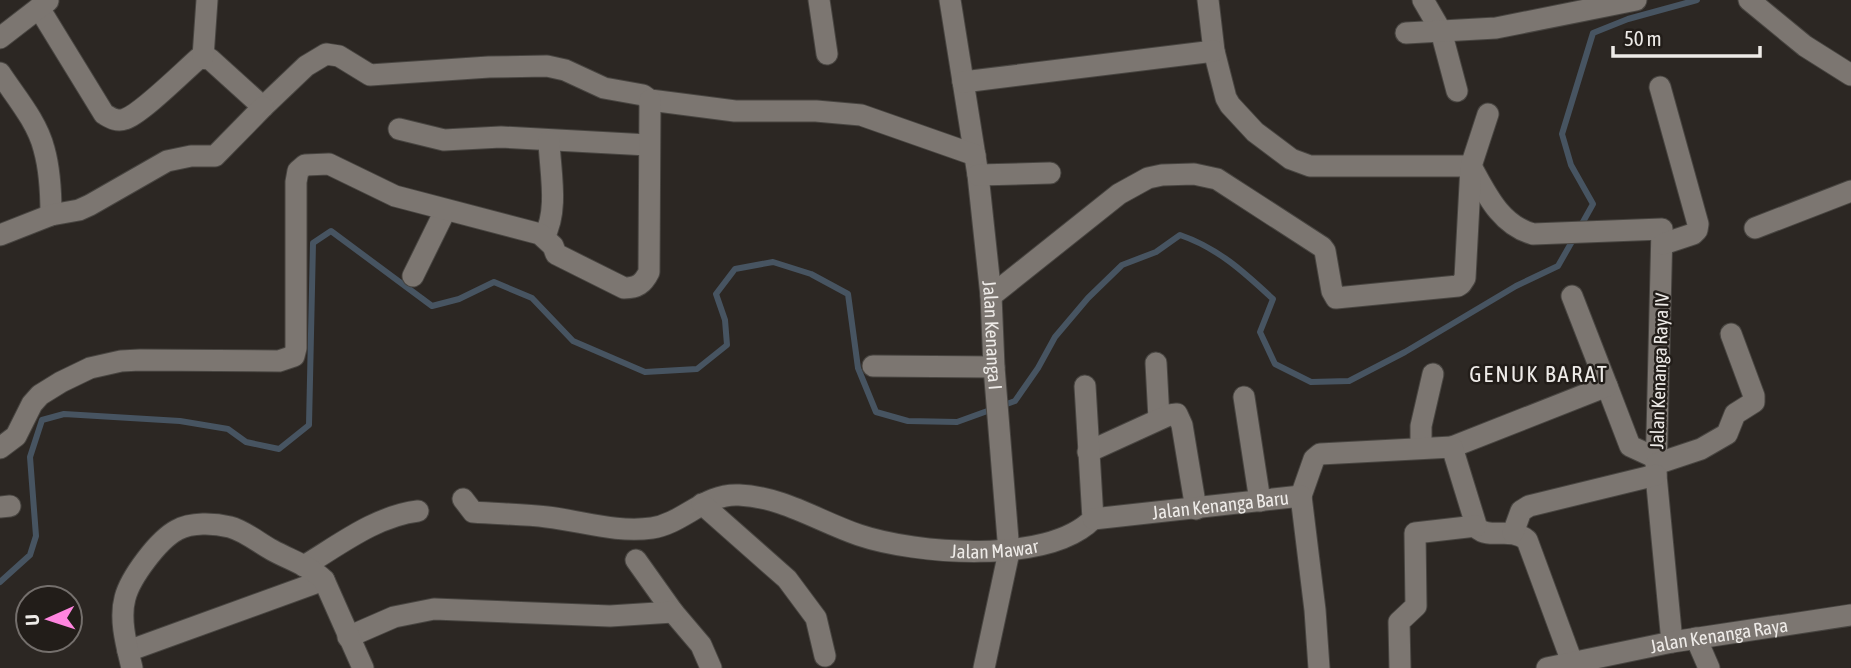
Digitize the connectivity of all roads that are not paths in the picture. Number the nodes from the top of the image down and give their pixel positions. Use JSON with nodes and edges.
{"nodes":[{"id":1,"x":207,"y":0,"type":"edge"},
{"id":2,"x":819,"y":0,"type":"edge"},
{"id":3,"x":950,"y":0,"type":"edge"},
{"id":4,"x":1208,"y":0,"type":"edge"},
{"id":5,"x":1423,"y":0,"type":"edge"},
{"id":6,"x":1636,"y":0,"type":"edge"},
{"id":7,"x":1753,"y":1,"type":"edge"},
{"id":8,"x":45,"y":4,"type":"edge"},
{"id":9,"x":1441,"y":32,"type":"junction"},
{"id":10,"x":1406,"y":33,"type":"dead end"},
{"id":11,"x":0,"y":38,"type":"edge"},
{"id":12,"x":1214,"y":51,"type":"junction"},
{"id":13,"x":827,"y":54,"type":"dead end"},
{"id":14,"x":202,"y":57,"type":"junction"},
{"id":15,"x":0,"y":73,"type":"edge"},
{"id":16,"x":1851,"y":75,"type":"edge"},
{"id":17,"x":963,"y":82,"type":"junction"},
{"id":18,"x":1660,"y":87,"type":"dead end"},
{"id":19,"x":1457,"y":91,"type":"dead end"},
{"id":20,"x":650,"y":100,"type":"junction"},
{"id":21,"x":263,"y":107,"type":"junction"},
{"id":22,"x":1488,"y":114,"type":"dead end"},
{"id":23,"x":399,"y":129,"type":"dead end"},
{"id":24,"x":549,"y":141,"type":"junction"},
{"id":25,"x":648,"y":145,"type":"junction"},
{"id":26,"x":977,"y":165,"type":"junction"},
{"id":27,"x":1471,"y":166,"type":"junction"},
{"id":28,"x":1050,"y":173,"type":"dead end"},
{"id":29,"x":1851,"y":191,"type":"edge"},
{"id":30,"x":50,"y":209,"type":"junction"},
{"id":31,"x":445,"y":211,"type":"junction"},
{"id":32,"x":1755,"y":228,"type":"dead end"},
{"id":33,"x":0,"y":235,"type":"edge"},
{"id":34,"x":544,"y":237,"type":"junction"},
{"id":35,"x":1663,"y":244,"type":"junction"},
{"id":36,"x":413,"y":276,"type":"dead end"},
{"id":37,"x":991,"y":296,"type":"junction"},
{"id":38,"x":1572,"y":296,"type":"dead end"},
{"id":39,"x":1731,"y":334,"type":"dead end"},
{"id":40,"x":1156,"y":363,"type":"dead end"},
{"id":41,"x":873,"y":366,"type":"dead end"},
{"id":42,"x":994,"y":367,"type":"junction"},
{"id":43,"x":1433,"y":373,"type":"dead end"},
{"id":44,"x":1085,"y":386,"type":"dead end"},
{"id":45,"x":1607,"y":386,"type":"junction"},
{"id":46,"x":1244,"y":397,"type":"dead end"},
{"id":47,"x":1159,"y":419,"type":"junction"},
{"id":48,"x":1452,"y":447,"type":"junction"},
{"id":49,"x":0,"y":448,"type":"edge"},
{"id":50,"x":1421,"y":448,"type":"junction"},
{"id":51,"x":1088,"y":452,"type":"junction"},
{"id":52,"x":1656,"y":466,"type":"junction"},
{"id":53,"x":1301,"y":496,"type":"junction"},
{"id":54,"x":463,"y":499,"type":"dead end"},
{"id":55,"x":1260,"y":501,"type":"junction"},
{"id":56,"x":702,"y":504,"type":"junction"},
{"id":57,"x":1196,"y":509,"type":"junction"},
{"id":58,"x":418,"y":511,"type":"dead end"},
{"id":59,"x":1093,"y":519,"type":"junction"},
{"id":60,"x":1476,"y":526,"type":"junction"},
{"id":61,"x":1513,"y":533,"type":"junction"},
{"id":62,"x":1009,"y":552,"type":"junction"},
{"id":63,"x":636,"y":560,"type":"dead end"},
{"id":64,"x":304,"y":566,"type":"junction"},
{"id":65,"x":324,"y":580,"type":"junction"},
{"id":66,"x":673,"y":612,"type":"junction"},
{"id":67,"x":1851,"y":615,"type":"edge"},
{"id":68,"x":348,"y":637,"type":"junction"},
{"id":69,"x":1696,"y":638,"type":"junction"},
{"id":70,"x":1672,"y":642,"type":"junction"},
{"id":71,"x":825,"y":656,"type":"dead end"},
{"id":72,"x":130,"y":660,"type":"edge"},
{"id":73,"x":1572,"y":662,"type":"junction"},
{"id":74,"x":363,"y":668,"type":"edge"},
{"id":75,"x":710,"y":668,"type":"edge"},
{"id":76,"x":984,"y":668,"type":"edge"},
{"id":77,"x":1319,"y":668,"type":"edge"},
{"id":78,"x":1400,"y":668,"type":"edge"},
{"id":79,"x":1547,"y":668,"type":"edge"},
{"id":80,"x":1709,"y":668,"type":"edge"}],
"edges":[{"from":1,"to":14,"type":"street"},
{"from":2,"to":13,"type":"street"},
{"from":3,"to":17,"type":"street","name":"Jalan Kenanga I"},
{"from":4,"to":12,"type":"street"},
{"from":5,"to":9,"type":"street"},
{"from":6,"to":9,"type":"street"},
{"from":7,"to":16,"type":"street"},
{"from":8,"to":11,"type":"street"},
{"from":8,"to":14,"type":"street"},
{"from":9,"to":10,"type":"street"},
{"from":9,"to":19,"type":"street"},
{"from":12,"to":17,"type":"street"},
{"from":12,"to":27,"type":"street"},
{"from":14,"to":21,"type":"street"},
{"from":15,"to":30,"type":"street"},
{"from":17,"to":26,"type":"street","name":"Jalan Kenanga I"},
{"from":18,"to":35,"type":"street"},
{"from":20,"to":21,"type":"street"},
{"from":20,"to":25,"type":"street"},
{"from":20,"to":26,"type":"street"},
{"from":21,"to":30,"type":"street"},
{"from":22,"to":27,"type":"street"},
{"from":23,"to":24,"type":"street"},
{"from":24,"to":25,"type":"street"},
{"from":24,"to":34,"type":"street"},
{"from":25,"to":34,"type":"street"},
{"from":26,"to":28,"type":"street"},
{"from":26,"to":37,"type":"street","name":"Jalan Kenanga I"},
{"from":27,"to":35,"type":"street"},
{"from":27,"to":37,"type":"street"},
{"from":29,"to":32,"type":"street"},
{"from":30,"to":33,"type":"street"},
{"from":31,"to":34,"type":"street"},
{"from":31,"to":36,"type":"street"},
{"from":31,"to":49,"type":"street"},
{"from":35,"to":52,"type":"street","name":"Jalan Kenanga Raya IV"},
{"from":37,"to":42,"type":"street","name":"Jalan Kenanga I"},
{"from":38,"to":45,"type":"street"},
{"from":39,"to":52,"type":"street"},
{"from":40,"to":47,"type":"street"},
{"from":41,"to":42,"type":"street"},
{"from":42,"to":62,"type":"street","name":"Jalan Kenanga I"},
{"from":43,"to":50,"type":"street"},
{"from":44,"to":51,"type":"street"},
{"from":45,"to":48,"type":"street"},
{"from":45,"to":52,"type":"street"},
{"from":46,"to":55,"type":"street"},
{"from":47,"to":51,"type":"street"},
{"from":47,"to":57,"type":"street"},
{"from":48,"to":50,"type":"street"},
{"from":48,"to":60,"type":"street"},
{"from":50,"to":53,"type":"street"},
{"from":51,"to":59,"type":"street"},
{"from":52,"to":61,"type":"street"},
{"from":52,"to":70,"type":"street","name":"Jalan Kenanga Raya IV"},
{"from":53,"to":55,"type":"street","name":"Jalan Kenanga Baru"},
{"from":53,"to":77,"type":"street","name":"Jalan Kenanga Baru"},
{"from":54,"to":56,"type":"street","name":"Jalan Mawar"},
{"from":55,"to":57,"type":"street","name":"Jalan Kenanga Baru"},
{"from":56,"to":62,"type":"street","name":"Jalan Mawar"},
{"from":56,"to":71,"type":"street"},
{"from":57,"to":59,"type":"street","name":"Jalan Kenanga Baru"},
{"from":58,"to":64,"type":"street"},
{"from":59,"to":62,"type":"street","name":"Jalan Mawar"},
{"from":60,"to":61,"type":"street"},
{"from":60,"to":78,"type":"street"},
{"from":61,"to":73,"type":"street"},
{"from":62,"to":76,"type":"street","name":"Jalan Kenanga I"},
{"from":63,"to":66,"type":"street"},
{"from":64,"to":65,"type":"street"},
{"from":64,"to":72,"type":"street"},
{"from":65,"to":68,"type":"street"},
{"from":65,"to":72,"type":"street"},
{"from":66,"to":68,"type":"street"},
{"from":66,"to":75,"type":"street"},
{"from":67,"to":69,"type":"street","name":"Jalan Kenanga Raya"},
{"from":68,"to":74,"type":"street"},
{"from":69,"to":70,"type":"street","name":"Jalan Kenanga Raya"},
{"from":69,"to":80,"type":"street"},
{"from":70,"to":73,"type":"street","name":"Jalan Kenanga Raya"},
{"from":73,"to":79,"type":"street","name":"Jalan Kenanga Raya"}]}
